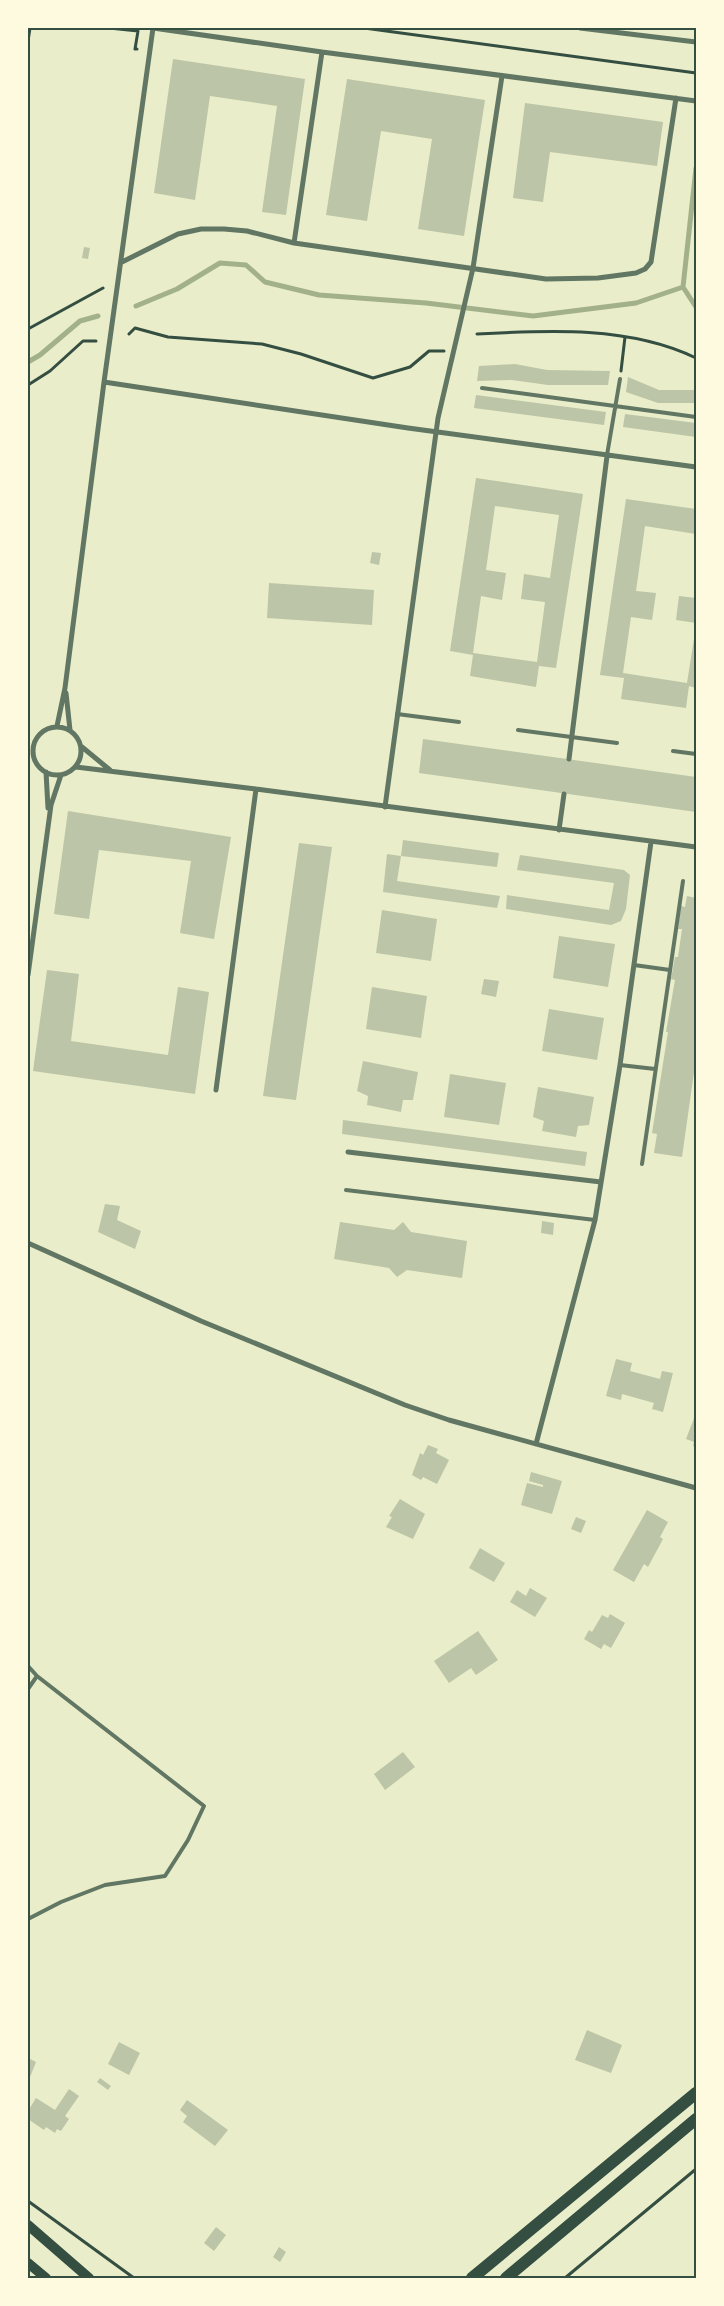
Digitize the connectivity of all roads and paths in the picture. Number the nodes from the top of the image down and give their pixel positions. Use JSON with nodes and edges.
{"nodes":[{"id":1,"x":30,"y":28,"type":"edge"},
{"id":2,"x":108,"y":28,"type":"edge"},
{"id":3,"x":153,"y":28,"type":"edge"},
{"id":4,"x":364,"y":28,"type":"edge"},
{"id":5,"x":580,"y":28,"type":"edge"},
{"id":6,"x":604,"y":29,"type":"edge"},
{"id":7,"x":28,"y":41,"type":"edge"},
{"id":8,"x":696,"y":42,"type":"edge"},
{"id":9,"x":137,"y":49,"type":"dead end"},
{"id":10,"x":322,"y":52,"type":"junction"},
{"id":11,"x":696,"y":73,"type":"edge"},
{"id":12,"x":502,"y":76,"type":"junction"},
{"id":13,"x":676,"y":98,"type":"junction"},
{"id":14,"x":696,"y":101,"type":"edge"},
{"id":15,"x":294,"y":243,"type":"junction"},
{"id":16,"x":122,"y":262,"type":"junction"},
{"id":17,"x":473,"y":268,"type":"junction"},
{"id":18,"x":104,"y":288,"type":"dead end"},
{"id":19,"x":28,"y":329,"type":"edge"},
{"id":20,"x":129,"y":334,"type":"dead end"},
{"id":21,"x":476,"y":334,"type":"dead end"},
{"id":22,"x":625,"y":337,"type":"junction"},
{"id":23,"x":96,"y":342,"type":"dead end"},
{"id":24,"x":444,"y":351,"type":"dead end"},
{"id":25,"x":696,"y":358,"type":"edge"},
{"id":26,"x":620,"y":378,"type":"joint"},
{"id":27,"x":104,"y":382,"type":"junction"},
{"id":28,"x":28,"y":385,"type":"edge"},
{"id":29,"x":482,"y":388,"type":"dead end"},
{"id":30,"x":616,"y":406,"type":"junction"},
{"id":31,"x":696,"y":417,"type":"edge"},
{"id":32,"x":436,"y":431,"type":"junction"},
{"id":33,"x":607,"y":456,"type":"junction"},
{"id":34,"x":696,"y":467,"type":"edge"},
{"id":35,"x":66,"y":688,"type":"junction"},
{"id":36,"x":397,"y":714,"type":"junction"},
{"id":37,"x":459,"y":722,"type":"dead end"},
{"id":38,"x":57,"y":726,"type":"junction"},
{"id":39,"x":70,"y":730,"type":"junction"},
{"id":40,"x":518,"y":730,"type":"dead end"},
{"id":41,"x":571,"y":737,"type":"junction"},
{"id":42,"x":617,"y":742,"type":"dead end"},
{"id":43,"x":82,"y":747,"type":"junction"},
{"id":44,"x":30,"y":749,"type":"edge"},
{"id":45,"x":673,"y":750,"type":"dead end"},
{"id":46,"x":696,"y":754,"type":"edge"},
{"id":47,"x":35,"y":759,"type":"junction"},
{"id":48,"x":569,"y":759,"type":"dead end"},
{"id":49,"x":28,"y":761,"type":"edge"},
{"id":50,"x":76,"y":767,"type":"junction"},
{"id":51,"x":110,"y":770,"type":"junction"},
{"id":52,"x":46,"y":772,"type":"junction"},
{"id":53,"x":61,"y":775,"type":"junction"},
{"id":54,"x":256,"y":789,"type":"junction"},
{"id":55,"x":564,"y":794,"type":"dead end"},
{"id":56,"x":385,"y":807,"type":"junction"},
{"id":57,"x":49,"y":816,"type":"junction"},
{"id":58,"x":559,"y":830,"type":"junction"},
{"id":59,"x":651,"y":842,"type":"junction"},
{"id":60,"x":696,"y":847,"type":"edge"},
{"id":61,"x":683,"y":880,"type":"dead end"},
{"id":62,"x":634,"y":965,"type":"junction"},
{"id":63,"x":670,"y":970,"type":"junction"},
{"id":64,"x":28,"y":975,"type":"edge"},
{"id":65,"x":620,"y":1065,"type":"junction"},
{"id":66,"x":655,"y":1069,"type":"junction"},
{"id":67,"x":216,"y":1090,"type":"dead end"},
{"id":68,"x":348,"y":1152,"type":"dead end"},
{"id":69,"x":642,"y":1164,"type":"dead end"},
{"id":70,"x":601,"y":1182,"type":"junction"},
{"id":71,"x":346,"y":1190,"type":"dead end"},
{"id":72,"x":595,"y":1220,"type":"junction"},
{"id":73,"x":28,"y":1243,"type":"edge"},
{"id":74,"x":536,"y":1444,"type":"junction"},
{"id":75,"x":696,"y":1488,"type":"edge"},
{"id":76,"x":28,"y":1666,"type":"edge"},
{"id":77,"x":37,"y":1676,"type":"junction"},
{"id":78,"x":28,"y":1689,"type":"edge"},
{"id":79,"x":28,"y":1919,"type":"edge"},
{"id":80,"x":696,"y":2093,"type":"edge"},
{"id":81,"x":696,"y":2119,"type":"edge"},
{"id":82,"x":696,"y":2169,"type":"edge"},
{"id":83,"x":28,"y":2201,"type":"edge"},
{"id":84,"x":28,"y":2225,"type":"edge"},
{"id":85,"x":28,"y":2263,"type":"edge"},
{"id":86,"x":46,"y":2278,"type":"edge"},
{"id":87,"x":89,"y":2278,"type":"edge"},
{"id":88,"x":134,"y":2278,"type":"edge"},
{"id":89,"x":472,"y":2278,"type":"edge"},
{"id":90,"x":506,"y":2278,"type":"edge"},
{"id":91,"x":564,"y":2278,"type":"edge"}],
"edges":[{"from":1,"to":7,"type":"path"},
{"from":2,"to":9,"type":"path"},
{"from":3,"to":10,"type":"street"},
{"from":3,"to":16,"type":"street"},
{"from":4,"to":11,"type":"path"},
{"from":5,"to":6,"type":"street"},
{"from":6,"to":8,"type":"street"},
{"from":10,"to":12,"type":"street"},
{"from":10,"to":15,"type":"street"},
{"from":12,"to":13,"type":"street"},
{"from":12,"to":17,"type":"street"},
{"from":13,"to":14,"type":"street"},
{"from":13,"to":17,"type":"street"},
{"from":15,"to":16,"type":"street"},
{"from":15,"to":17,"type":"street"},
{"from":16,"to":27,"type":"street"},
{"from":17,"to":32,"type":"street"},
{"from":18,"to":19,"type":"path"},
{"from":20,"to":24,"type":"path"},
{"from":21,"to":22,"type":"path"},
{"from":22,"to":25,"type":"path"},
{"from":22,"to":26,"type":"path"},
{"from":23,"to":28,"type":"path"},
{"from":26,"to":30,"type":"lane"},
{"from":27,"to":32,"type":"street"},
{"from":27,"to":35,"type":"street"},
{"from":29,"to":30,"type":"lane"},
{"from":30,"to":31,"type":"lane"},
{"from":30,"to":33,"type":"lane"},
{"from":32,"to":33,"type":"street"},
{"from":32,"to":36,"type":"street"},
{"from":33,"to":34,"type":"street"},
{"from":33,"to":41,"type":"street"},
{"from":35,"to":38,"type":"street"},
{"from":35,"to":39,"type":"street"},
{"from":36,"to":37,"type":"lane"},
{"from":36,"to":56,"type":"street"},
{"from":38,"to":39,"type":"street"},
{"from":38,"to":44,"type":"street"},
{"from":39,"to":43,"type":"street"},
{"from":40,"to":41,"type":"lane"},
{"from":41,"to":42,"type":"lane"},
{"from":41,"to":48,"type":"street"},
{"from":43,"to":50,"type":"street"},
{"from":43,"to":51,"type":"street"},
{"from":44,"to":47,"type":"street"},
{"from":45,"to":46,"type":"lane"},
{"from":47,"to":49,"type":"street"},
{"from":47,"to":52,"type":"street"},
{"from":50,"to":51,"type":"street"},
{"from":50,"to":53,"type":"street"},
{"from":51,"to":54,"type":"street"},
{"from":52,"to":53,"type":"street"},
{"from":52,"to":57,"type":"street"},
{"from":53,"to":57,"type":"street"},
{"from":54,"to":56,"type":"street"},
{"from":54,"to":67,"type":"street"},
{"from":55,"to":58,"type":"street"},
{"from":56,"to":58,"type":"street"},
{"from":57,"to":64,"type":"street"},
{"from":58,"to":59,"type":"street"},
{"from":59,"to":60,"type":"street"},
{"from":59,"to":62,"type":"street"},
{"from":61,"to":63,"type":"lane"},
{"from":62,"to":63,"type":"lane"},
{"from":62,"to":65,"type":"street"},
{"from":63,"to":66,"type":"lane"},
{"from":65,"to":66,"type":"lane"},
{"from":65,"to":70,"type":"street"},
{"from":66,"to":69,"type":"lane"},
{"from":68,"to":70,"type":"street"},
{"from":70,"to":72,"type":"street"},
{"from":71,"to":72,"type":"lane"},
{"from":72,"to":74,"type":"street"},
{"from":73,"to":74,"type":"street"},
{"from":74,"to":75,"type":"street"},
{"from":76,"to":77,"type":"lane"},
{"from":77,"to":78,"type":"lane"},
{"from":77,"to":79,"type":"lane"},
{"from":80,"to":89,"type":"highway"},
{"from":81,"to":90,"type":"highway"},
{"from":82,"to":91,"type":"path"},
{"from":83,"to":88,"type":"path"},
{"from":84,"to":87,"type":"main road"},
{"from":85,"to":86,"type":"main road"}]}
